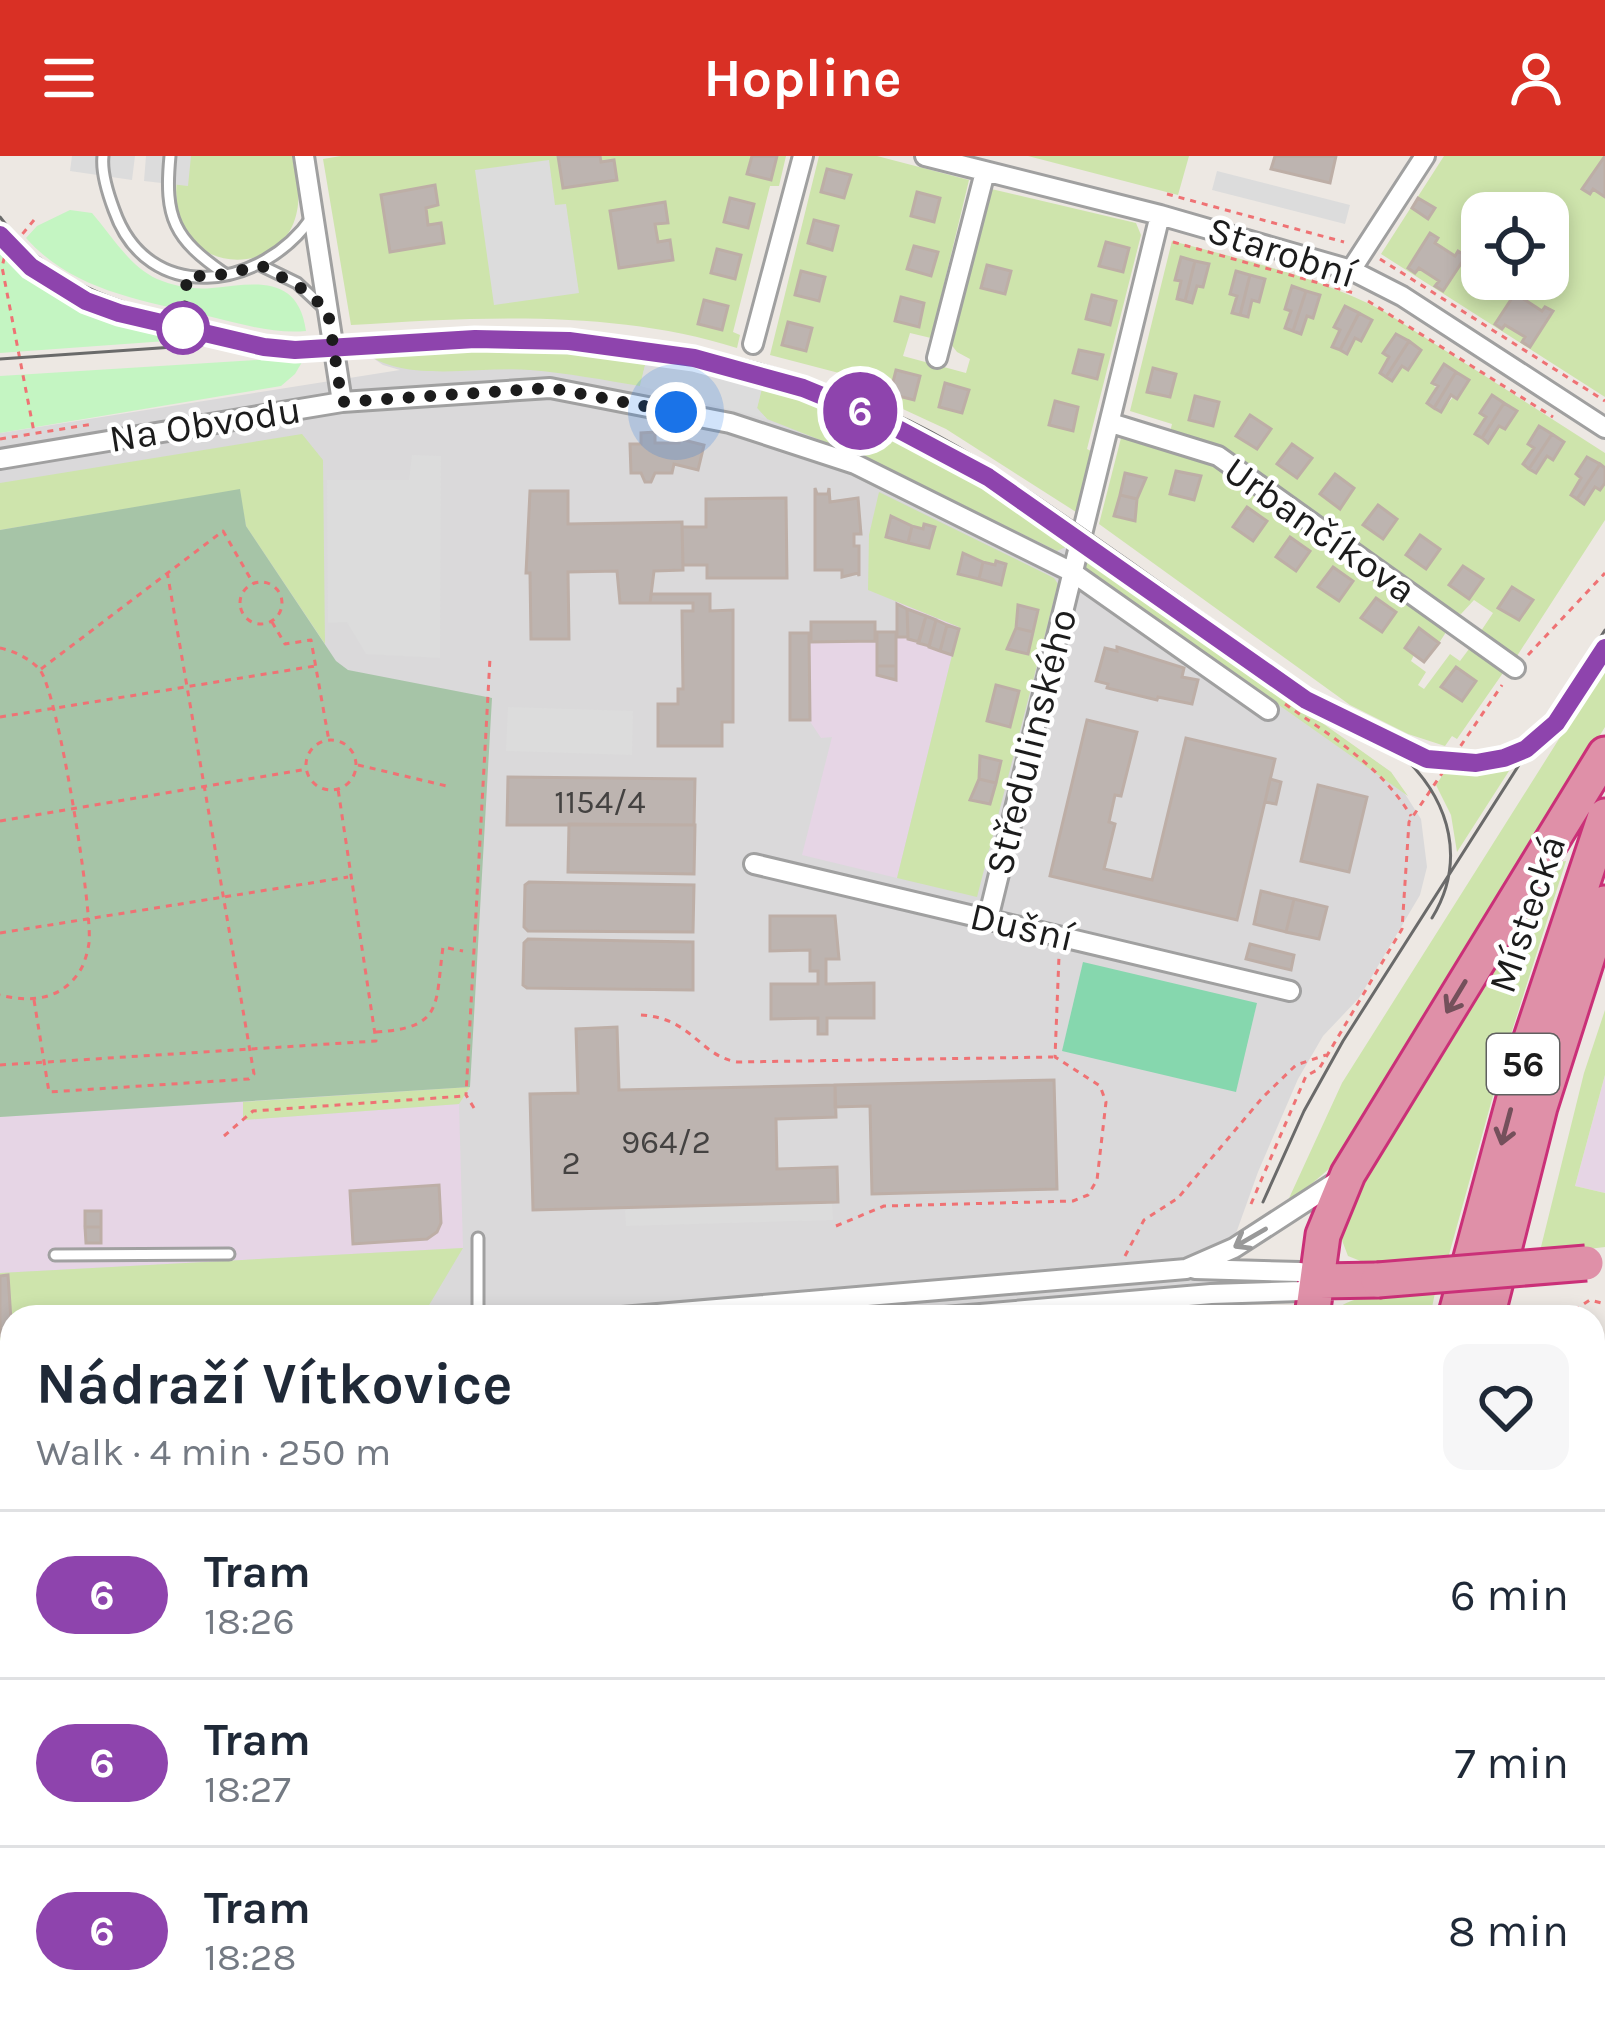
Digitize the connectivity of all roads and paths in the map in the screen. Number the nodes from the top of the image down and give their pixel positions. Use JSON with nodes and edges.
{"nodes":[{"id":1,"x":103,"y":156,"type":"edge"},
{"id":2,"x":170,"y":156,"type":"edge"},
{"id":3,"x":304,"y":156,"type":"edge"},
{"id":4,"x":803,"y":156,"type":"edge"},
{"id":5,"x":925,"y":156,"type":"edge"},
{"id":6,"x":1425,"y":156,"type":"edge"},
{"id":7,"x":985,"y":172,"type":"junction"},
{"id":8,"x":1160,"y":214,"type":"junction"},
{"id":9,"x":313,"y":215,"type":"junction"},
{"id":10,"x":34,"y":220,"type":"dead end"},
{"id":11,"x":1155,"y":238,"type":"junction"},
{"id":12,"x":262,"y":266,"type":"junction"},
{"id":13,"x":1,"y":267,"type":"edge"},
{"id":14,"x":1351,"y":269,"type":"junction"},
{"id":15,"x":225,"y":274,"type":"junction"},
{"id":16,"x":328,"y":312,"type":"junction"},
{"id":17,"x":754,"y":344,"type":"dead end"},
{"id":18,"x":21,"y":347,"type":"junction"},
{"id":19,"x":27,"y":351,"type":"dead end"},
{"id":20,"x":937,"y":358,"type":"dead end"},
{"id":21,"x":342,"y":402,"type":"junction"},
{"id":22,"x":1111,"y":423,"type":"junction"},
{"id":23,"x":1567,"y":426,"type":"dead end"},
{"id":24,"x":1605,"y":428,"type":"edge"},
{"id":25,"x":35,"y":433,"type":"dead end"},
{"id":26,"x":0,"y":458,"type":"edge"},
{"id":27,"x":166,"y":571,"type":"junction"},
{"id":28,"x":1072,"y":572,"type":"junction"},
{"id":29,"x":1605,"y":573,"type":"edge"},
{"id":30,"x":253,"y":584,"type":"junction"},
{"id":31,"x":272,"y":622,"type":"junction"},
{"id":32,"x":0,"y":648,"type":"edge"},
{"id":33,"x":490,"y":658,"type":"dead end"},
{"id":34,"x":315,"y":666,"type":"junction"},
{"id":35,"x":1515,"y":668,"type":"junction"},
{"id":36,"x":39,"y":670,"type":"junction"},
{"id":37,"x":189,"y":686,"type":"junction"},
{"id":38,"x":55,"y":709,"type":"junction"},
{"id":39,"x":1268,"y":710,"type":"dead end"},
{"id":40,"x":0,"y":717,"type":"edge"},
{"id":41,"x":328,"y":740,"type":"junction"},
{"id":42,"x":1605,"y":754,"type":"edge"},
{"id":43,"x":356,"y":765,"type":"junction"},
{"id":44,"x":307,"y":769,"type":"junction"},
{"id":45,"x":205,"y":787,"type":"junction"},
{"id":46,"x":451,"y":787,"type":"dead end"},
{"id":47,"x":338,"y":789,"type":"junction"},
{"id":48,"x":73,"y":809,"type":"junction"},
{"id":49,"x":1605,"y":816,"type":"edge"},
{"id":50,"x":0,"y":821,"type":"edge"},
{"id":51,"x":754,"y":864,"type":"dead end"},
{"id":52,"x":349,"y":877,"type":"junction"},
{"id":53,"x":224,"y":897,"type":"junction"},
{"id":54,"x":1605,"y":902,"type":"edge"},
{"id":55,"x":88,"y":919,"type":"junction"},
{"id":56,"x":988,"y":919,"type":"junction"},
{"id":57,"x":0,"y":933,"type":"edge"},
{"id":58,"x":1060,"y":936,"type":"junction"},
{"id":59,"x":463,"y":952,"type":"dead end"},
{"id":60,"x":1290,"y":991,"type":"dead end"},
{"id":61,"x":0,"y":995,"type":"edge"},
{"id":62,"x":34,"y":1000,"type":"junction"},
{"id":63,"x":641,"y":1015,"type":"dead end"},
{"id":64,"x":375,"y":1032,"type":"junction"},
{"id":65,"x":249,"y":1046,"type":"junction"},
{"id":66,"x":1327,"y":1055,"type":"junction"},
{"id":67,"x":1055,"y":1057,"type":"junction"},
{"id":68,"x":46,"y":1061,"type":"junction"},
{"id":69,"x":0,"y":1065,"type":"edge"},
{"id":70,"x":466,"y":1096,"type":"junction"},
{"id":71,"x":474,"y":1108,"type":"dead end"},
{"id":72,"x":224,"y":1136,"type":"dead end"},
{"id":73,"x":1348,"y":1174,"type":"junction"},
{"id":74,"x":1251,"y":1204,"type":"dead end"},
{"id":75,"x":836,"y":1226,"type":"dead end"},
{"id":76,"x":478,"y":1238,"type":"dead end"},
{"id":77,"x":229,"y":1253,"type":"dead end"},
{"id":78,"x":55,"y":1255,"type":"dead end"},
{"id":79,"x":1596,"y":1262,"type":"edge"},
{"id":80,"x":1186,"y":1269,"type":"junction"},
{"id":81,"x":1120,"y":1274,"type":"junction"},
{"id":82,"x":1320,"y":1281,"type":"junction"},
{"id":83,"x":478,"y":1305,"type":"edge"},
{"id":84,"x":761,"y":1305,"type":"edge"},
{"id":85,"x":1084,"y":1305,"type":"edge"},
{"id":86,"x":1315,"y":1305,"type":"edge"},
{"id":87,"x":1458,"y":1305,"type":"edge"},
{"id":88,"x":1490,"y":1305,"type":"edge"}],
"edges":[{"from":1,"to":15,"type":"lane"},
{"from":2,"to":15,"type":"lane"},
{"from":3,"to":9,"type":"street"},
{"from":4,"to":17,"type":"street"},
{"from":5,"to":7,"type":"street","name":"Starobní"},
{"from":6,"to":14,"type":"street"},
{"from":7,"to":8,"type":"street","name":"Starobní"},
{"from":7,"to":20,"type":"street"},
{"from":8,"to":11,"type":"street","name":"Středulinského"},
{"from":8,"to":14,"type":"street","name":"Starobní"},
{"from":9,"to":12,"type":"lane"},
{"from":9,"to":16,"type":"street"},
{"from":10,"to":13,"type":"path"},
{"from":11,"to":22,"type":"street","name":"Středulinského"},
{"from":11,"to":23,"type":"path"},
{"from":12,"to":15,"type":"lane"},
{"from":12,"to":16,"type":"lane"},
{"from":13,"to":18,"type":"path"},
{"from":14,"to":24,"type":"street","name":"Starobní"},
{"from":16,"to":21,"type":"street"},
{"from":18,"to":19,"type":"path"},
{"from":18,"to":25,"type":"path"},
{"from":21,"to":26,"type":"street","name":"Na Obvodu"},
{"from":21,"to":28,"type":"street","name":"Na Obvodu"},
{"from":22,"to":28,"type":"street","name":"Středulinského"},
{"from":22,"to":35,"type":"street","name":"Urbančíkova"},
{"from":27,"to":30,"type":"path"},
{"from":27,"to":36,"type":"path"},
{"from":27,"to":37,"type":"path"},
{"from":28,"to":39,"type":"street","name":"Na Obvodu"},
{"from":28,"to":56,"type":"street","name":"Středulinského"},
{"from":29,"to":35,"type":"path"},
{"from":30,"to":31,"type":"path"},
{"from":30,"to":31,"type":"path"},
{"from":31,"to":34,"type":"path"},
{"from":32,"to":36,"type":"path"},
{"from":33,"to":70,"type":"path"},
{"from":34,"to":37,"type":"path"},
{"from":34,"to":41,"type":"path"},
{"from":35,"to":66,"type":"path"},
{"from":36,"to":38,"type":"path"},
{"from":37,"to":38,"type":"path"},
{"from":37,"to":45,"type":"path"},
{"from":38,"to":40,"type":"path"},
{"from":38,"to":48,"type":"path"},
{"from":41,"to":43,"type":"path"},
{"from":41,"to":44,"type":"path"},
{"from":42,"to":73,"type":"highway","one_way":true},
{"from":43,"to":46,"type":"path"},
{"from":43,"to":47,"type":"path"},
{"from":44,"to":45,"type":"path"},
{"from":44,"to":47,"type":"path"},
{"from":45,"to":48,"type":"path"},
{"from":45,"to":53,"type":"path"},
{"from":47,"to":52,"type":"path"},
{"from":48,"to":50,"type":"path"},
{"from":48,"to":55,"type":"path"},
{"from":49,"to":87,"type":"highway","name":"Místecká","number":"56","one_way":true},
{"from":51,"to":56,"type":"street","name":"Dušní"},
{"from":52,"to":53,"type":"path"},
{"from":52,"to":64,"type":"path"},
{"from":53,"to":55,"type":"path"},
{"from":53,"to":65,"type":"path"},
{"from":54,"to":88,"type":"highway","name":"Místecká","number":"56"},
{"from":55,"to":57,"type":"path"},
{"from":55,"to":62,"type":"path"},
{"from":56,"to":58,"type":"street","name":"Dušní"},
{"from":58,"to":60,"type":"street","name":"Dušní"},
{"from":58,"to":67,"type":"path"},
{"from":59,"to":64,"type":"path"},
{"from":61,"to":62,"type":"path"},
{"from":62,"to":68,"type":"path"},
{"from":63,"to":67,"type":"path"},
{"from":64,"to":65,"type":"path"},
{"from":65,"to":68,"type":"path"},
{"from":65,"to":68,"type":"path"},
{"from":66,"to":74,"type":"path"},
{"from":66,"to":81,"type":"path"},
{"from":67,"to":75,"type":"path"},
{"from":68,"to":69,"type":"path"},
{"from":70,"to":71,"type":"path"},
{"from":70,"to":72,"type":"path"},
{"from":73,"to":80,"type":"street","one_way":true},
{"from":73,"to":82,"type":"highway"},
{"from":76,"to":83,"type":"lane"},
{"from":77,"to":78,"type":"lane"},
{"from":79,"to":82,"type":"highway","bridge":true},
{"from":80,"to":81,"type":"street"},
{"from":80,"to":82,"type":"street"},
{"from":81,"to":84,"type":"street"},
{"from":82,"to":85,"type":"street"},
{"from":82,"to":86,"type":"highway"}]}
